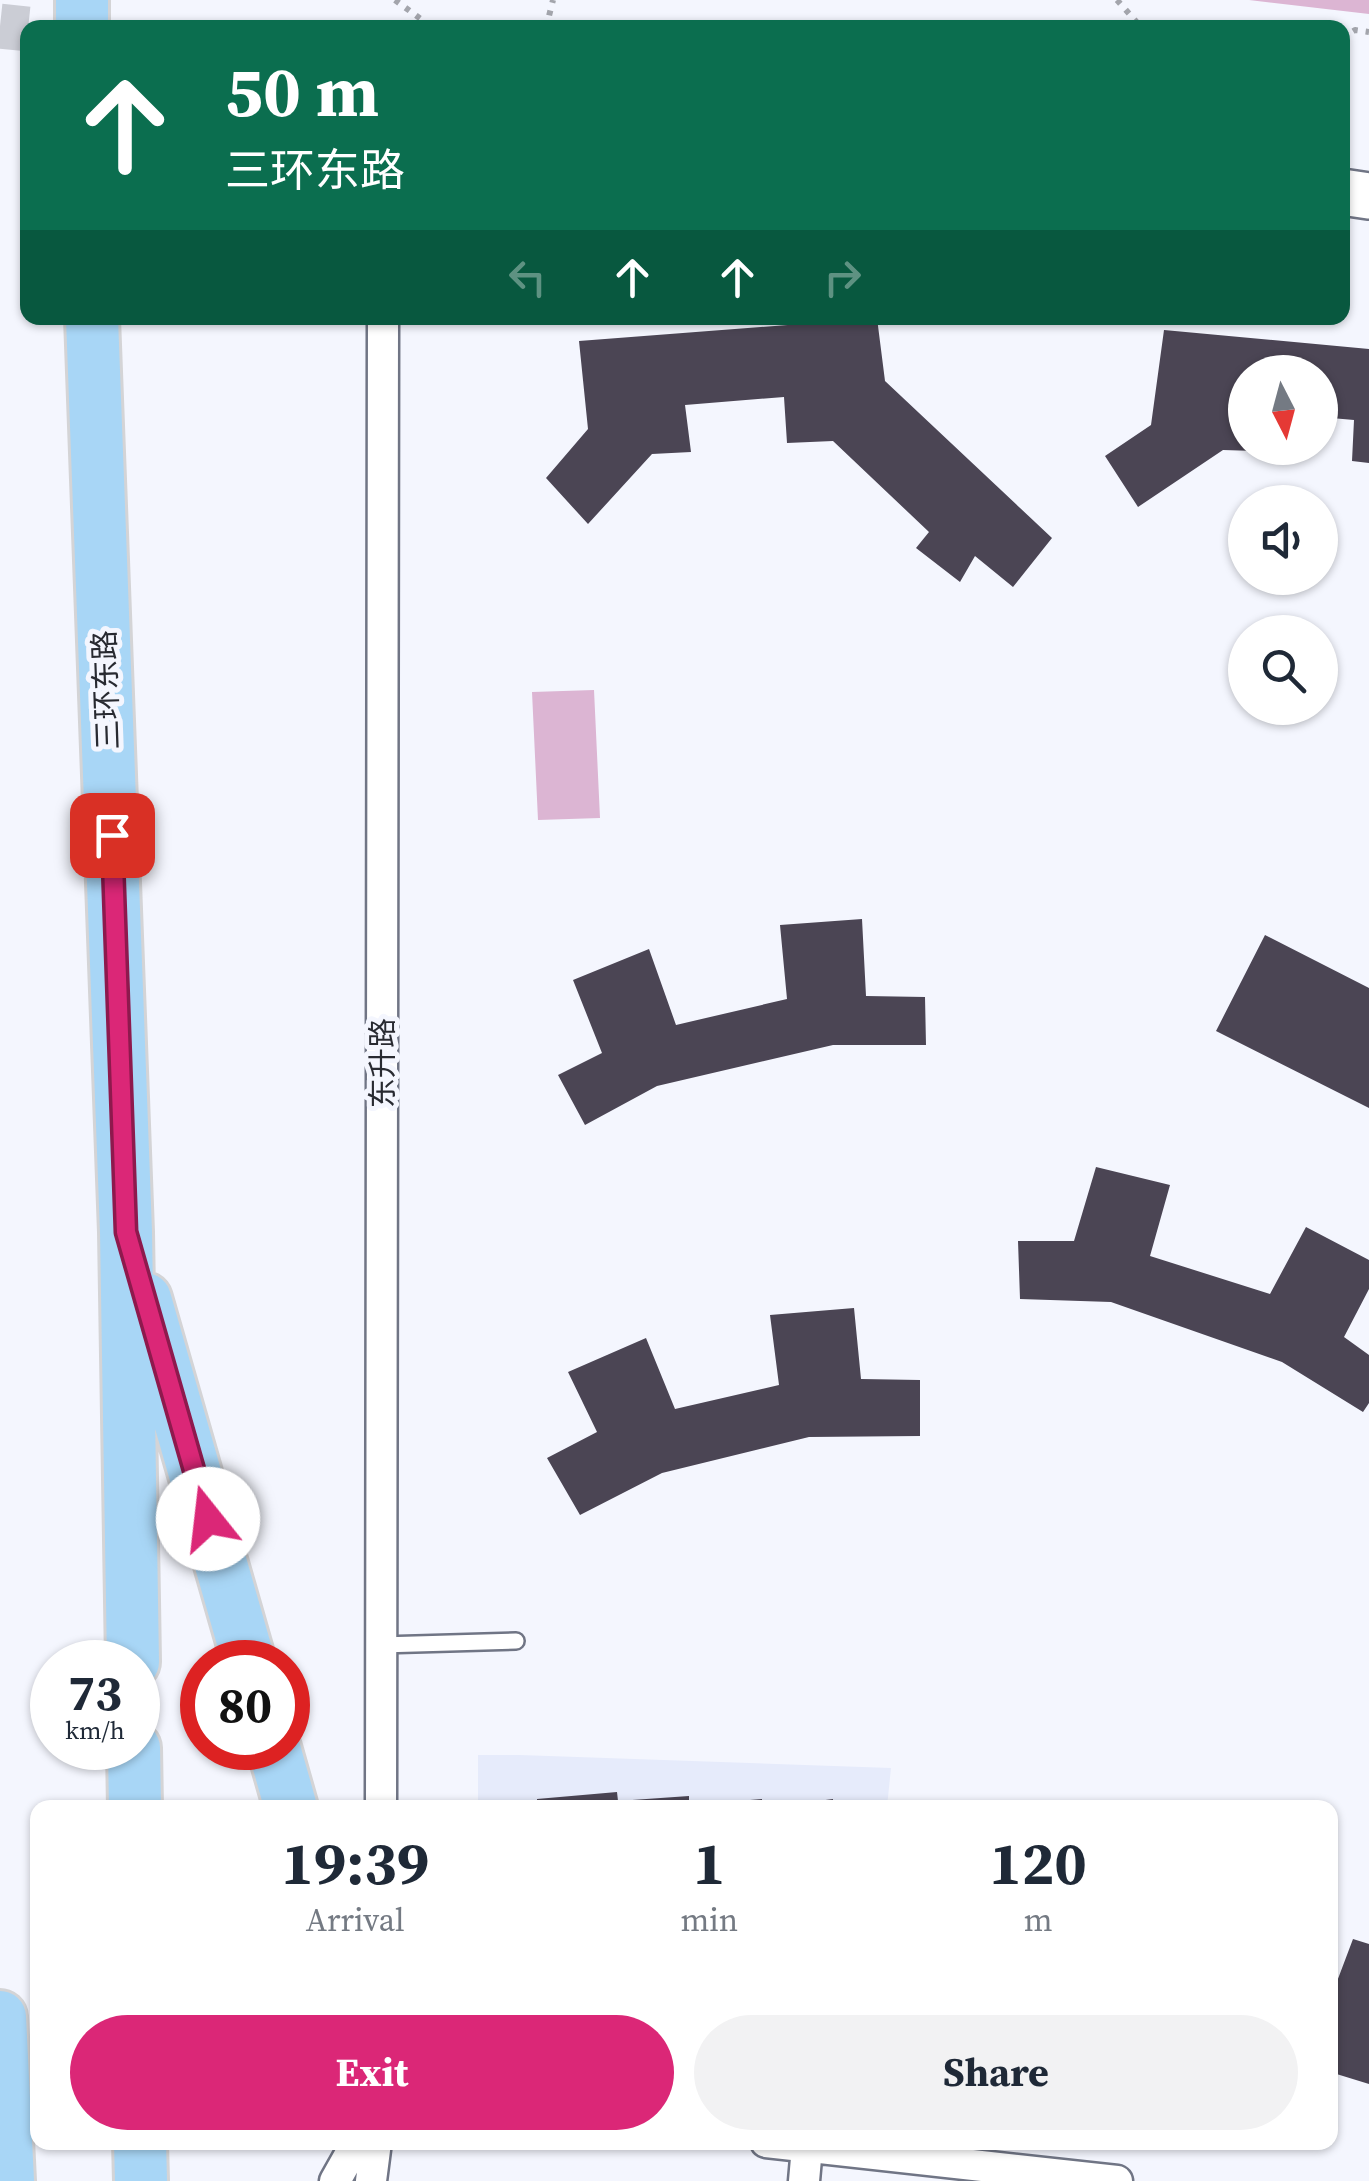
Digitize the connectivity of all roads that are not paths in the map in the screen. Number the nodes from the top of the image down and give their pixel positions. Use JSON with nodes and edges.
{"nodes":[{"id":1,"x":92,"y":325,"type":"edge"},
{"id":2,"x":383,"y":325,"type":"edge"},
{"id":3,"x":126,"y":1232,"type":"junction"},
{"id":4,"x":133,"y":1640,"type":"edge"},
{"id":5,"x":244,"y":1640,"type":"edge"},
{"id":6,"x":516,"y":1641,"type":"dead end"},
{"id":7,"x":381,"y":1645,"type":"junction"},
{"id":8,"x":134,"y":1770,"type":"edge"},
{"id":9,"x":280,"y":1770,"type":"edge"},
{"id":10,"x":135,"y":1800,"type":"edge"},
{"id":11,"x":289,"y":1800,"type":"edge"},
{"id":12,"x":381,"y":1800,"type":"edge"},
{"id":13,"x":0,"y":2017,"type":"edge"},
{"id":14,"x":140,"y":2150,"type":"edge"},
{"id":15,"x":352,"y":2150,"type":"edge"},
{"id":16,"x":375,"y":2150,"type":"edge"},
{"id":17,"x":807,"y":2150,"type":"edge"},
{"id":18,"x":834,"y":2150,"type":"edge"},
{"id":19,"x":8,"y":2181,"type":"edge"},
{"id":20,"x":141,"y":2181,"type":"edge"},
{"id":21,"x":335,"y":2181,"type":"edge"},
{"id":22,"x":371,"y":2181,"type":"edge"},
{"id":23,"x":804,"y":2181,"type":"edge"},
{"id":24,"x":1116,"y":2181,"type":"edge"}],
"edges":[{"from":1,"to":3,"type":"highway","name":"三环东路"},
{"from":2,"to":7,"type":"street","name":"东升路"},
{"from":3,"to":4,"type":"highway","name":"三环东路"},
{"from":3,"to":5,"type":"highway"},
{"from":6,"to":7,"type":"lane"},
{"from":7,"to":12,"type":"street","name":"东升路"},
{"from":8,"to":10,"type":"highway"},
{"from":9,"to":11,"type":"highway"},
{"from":13,"to":19,"type":"highway"},
{"from":14,"to":20,"type":"highway"},
{"from":15,"to":21,"type":"street"},
{"from":16,"to":22,"type":"street"},
{"from":17,"to":23,"type":"street"},
{"from":18,"to":24,"type":"street"}]}
